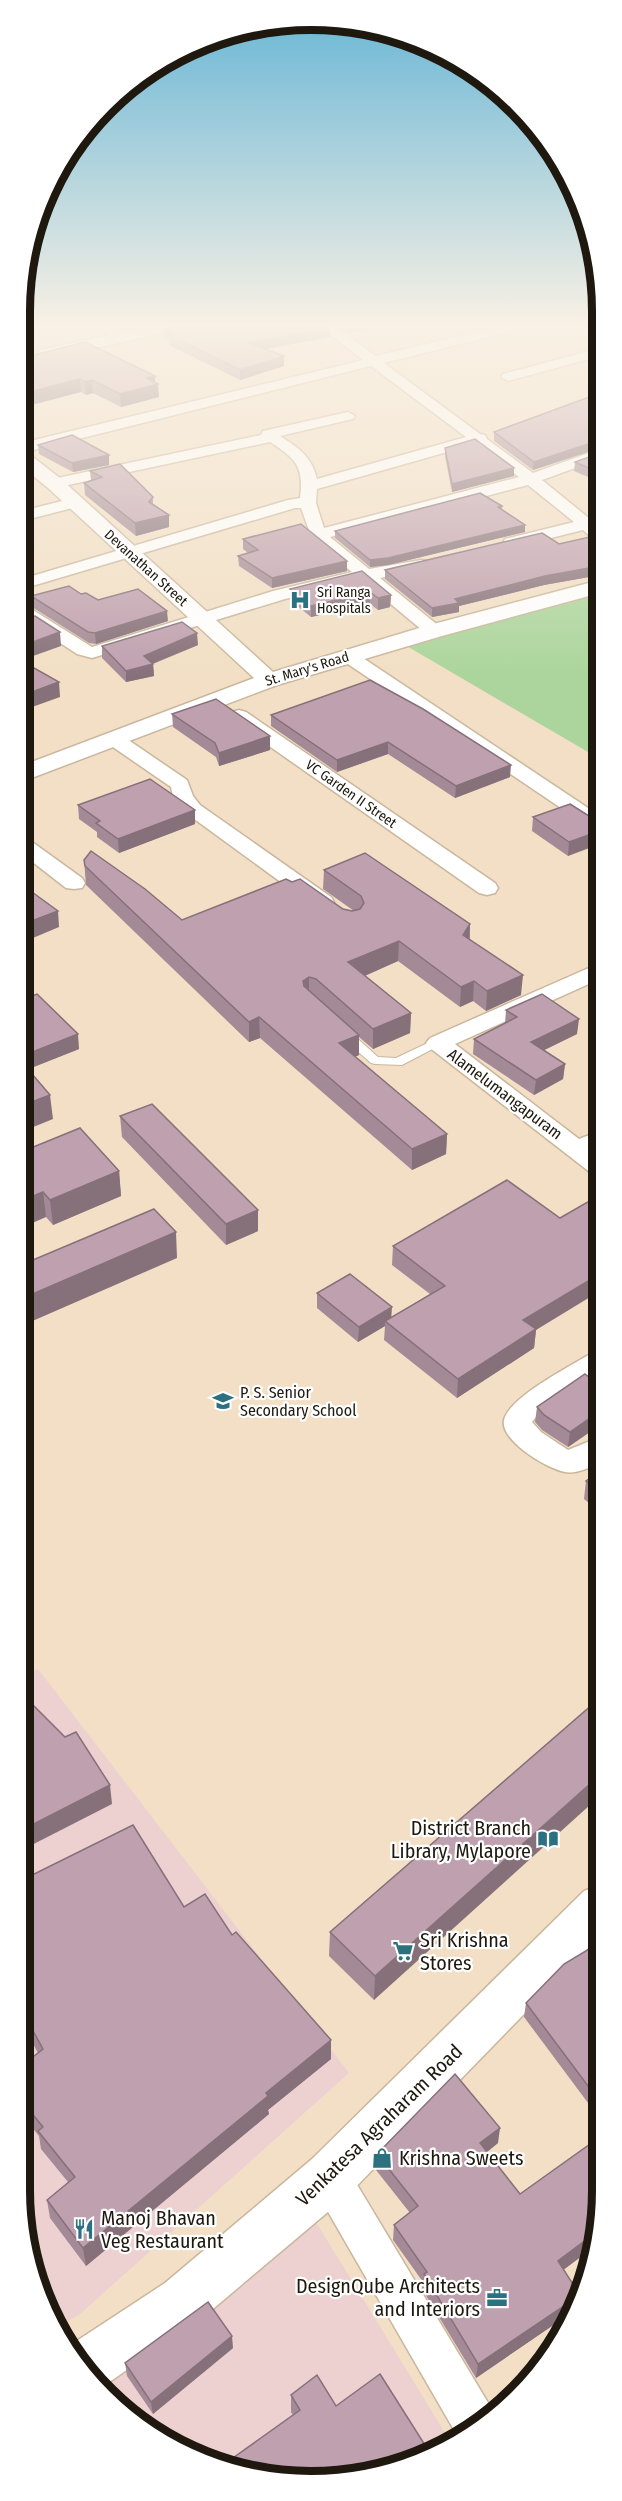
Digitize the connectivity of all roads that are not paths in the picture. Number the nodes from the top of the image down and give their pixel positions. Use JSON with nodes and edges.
{"nodes":[{"id":1,"x":235,"y":445,"type":"edge"},
{"id":2,"x":284,"y":445,"type":"edge"},
{"id":3,"x":457,"y":445,"type":"edge"},
{"id":4,"x":485,"y":445,"type":"edge"},
{"id":5,"x":592,"y":457,"type":"edge"},
{"id":6,"x":30,"y":464,"type":"edge"},
{"id":7,"x":531,"y":479,"type":"junction"},
{"id":8,"x":54,"y":483,"type":"junction"},
{"id":9,"x":309,"y":494,"type":"junction"},
{"id":10,"x":75,"y":504,"type":"junction"},
{"id":11,"x":30,"y":514,"type":"edge"},
{"id":12,"x":592,"y":524,"type":"edge"},
{"id":13,"x":592,"y":528,"type":"edge"},
{"id":14,"x":318,"y":535,"type":"junction"},
{"id":15,"x":499,"y":546,"type":"edge"},
{"id":16,"x":129,"y":553,"type":"junction"},
{"id":17,"x":432,"y":562,"type":"edge"},
{"id":18,"x":365,"y":574,"type":"junction"},
{"id":19,"x":30,"y":582,"type":"edge"},
{"id":20,"x":592,"y":588,"type":"edge"},
{"id":21,"x":30,"y":616,"type":"edge"},
{"id":22,"x":202,"y":619,"type":"junction"},
{"id":23,"x":434,"y":631,"type":"junction"},
{"id":24,"x":348,"y":656,"type":"junction"},
{"id":25,"x":269,"y":680,"type":"junction"},
{"id":26,"x":216,"y":700,"type":"junction"},
{"id":27,"x":114,"y":739,"type":"junction"},
{"id":28,"x":30,"y":772,"type":"edge"},
{"id":29,"x":592,"y":821,"type":"edge"},
{"id":30,"x":30,"y":850,"type":"edge"},
{"id":31,"x":74,"y":883,"type":"dead end"},
{"id":32,"x":487,"y":888,"type":"dead end"},
{"id":33,"x":341,"y":915,"type":"edge"},
{"id":34,"x":592,"y":974,"type":"edge"},
{"id":35,"x":334,"y":1025,"type":"edge"},
{"id":36,"x":438,"y":1043,"type":"junction"},
{"id":37,"x":589,"y":1144,"type":"edge"},
{"id":38,"x":592,"y":1366,"type":"edge"},
{"id":39,"x":592,"y":1452,"type":"edge"},
{"id":40,"x":592,"y":1916,"type":"edge"},
{"id":41,"x":330,"y":2178,"type":"junction"},
{"id":42,"x":90,"y":2363,"type":"edge"},
{"id":43,"x":473,"y":2420,"type":"edge"}],
"edges":[{"from":1,"to":8,"type":"street"},
{"from":2,"to":9,"type":"street"},
{"from":3,"to":9,"type":"street"},
{"from":4,"to":7,"type":"street"},
{"from":5,"to":7,"type":"street"},
{"from":6,"to":8,"type":"main road","name":"Devanathan Street"},
{"from":7,"to":12,"type":"street"},
{"from":7,"to":14,"type":"street"},
{"from":8,"to":10,"type":"main road","name":"Devanathan Street"},
{"from":9,"to":14,"type":"street"},
{"from":9,"to":16,"type":"street"},
{"from":10,"to":11,"type":"street"},
{"from":10,"to":16,"type":"main road","name":"Devanathan Street"},
{"from":13,"to":15,"type":"street"},
{"from":14,"to":18,"type":"street"},
{"from":16,"to":19,"type":"street"},
{"from":16,"to":22,"type":"main road","name":"Devanathan Street"},
{"from":17,"to":18,"type":"street"},
{"from":18,"to":22,"type":"street"},
{"from":18,"to":23,"type":"street"},
{"from":20,"to":23,"type":"main road","name":"St. Mary's Road"},
{"from":21,"to":22,"type":"street"},
{"from":22,"to":25,"type":"main road","name":"Devanathan Street"},
{"from":23,"to":24,"type":"main road","name":"St. Mary's Road"},
{"from":24,"to":25,"type":"main road","name":"St. Mary's Road"},
{"from":24,"to":29,"type":"street"},
{"from":25,"to":26,"type":"main road","name":"St. Mary's Road"},
{"from":26,"to":27,"type":"main road","name":"St. Mary's Road"},
{"from":26,"to":32,"type":"street","name":"VC Garden II Street"},
{"from":27,"to":28,"type":"main road","name":"St. Mary's Road"},
{"from":27,"to":33,"type":"street"},
{"from":30,"to":31,"type":"street"},
{"from":34,"to":36,"type":"street"},
{"from":35,"to":36,"type":"lane"},
{"from":36,"to":37,"type":"street","name":"Alamelumangapuram"},
{"from":38,"to":39,"type":"street"},
{"from":40,"to":41,"type":"main road","name":"Venkatesa Agraharam Road"},
{"from":41,"to":42,"type":"main road","name":"Venkatesa Agraharam Road"},
{"from":41,"to":43,"type":"street"}]}
